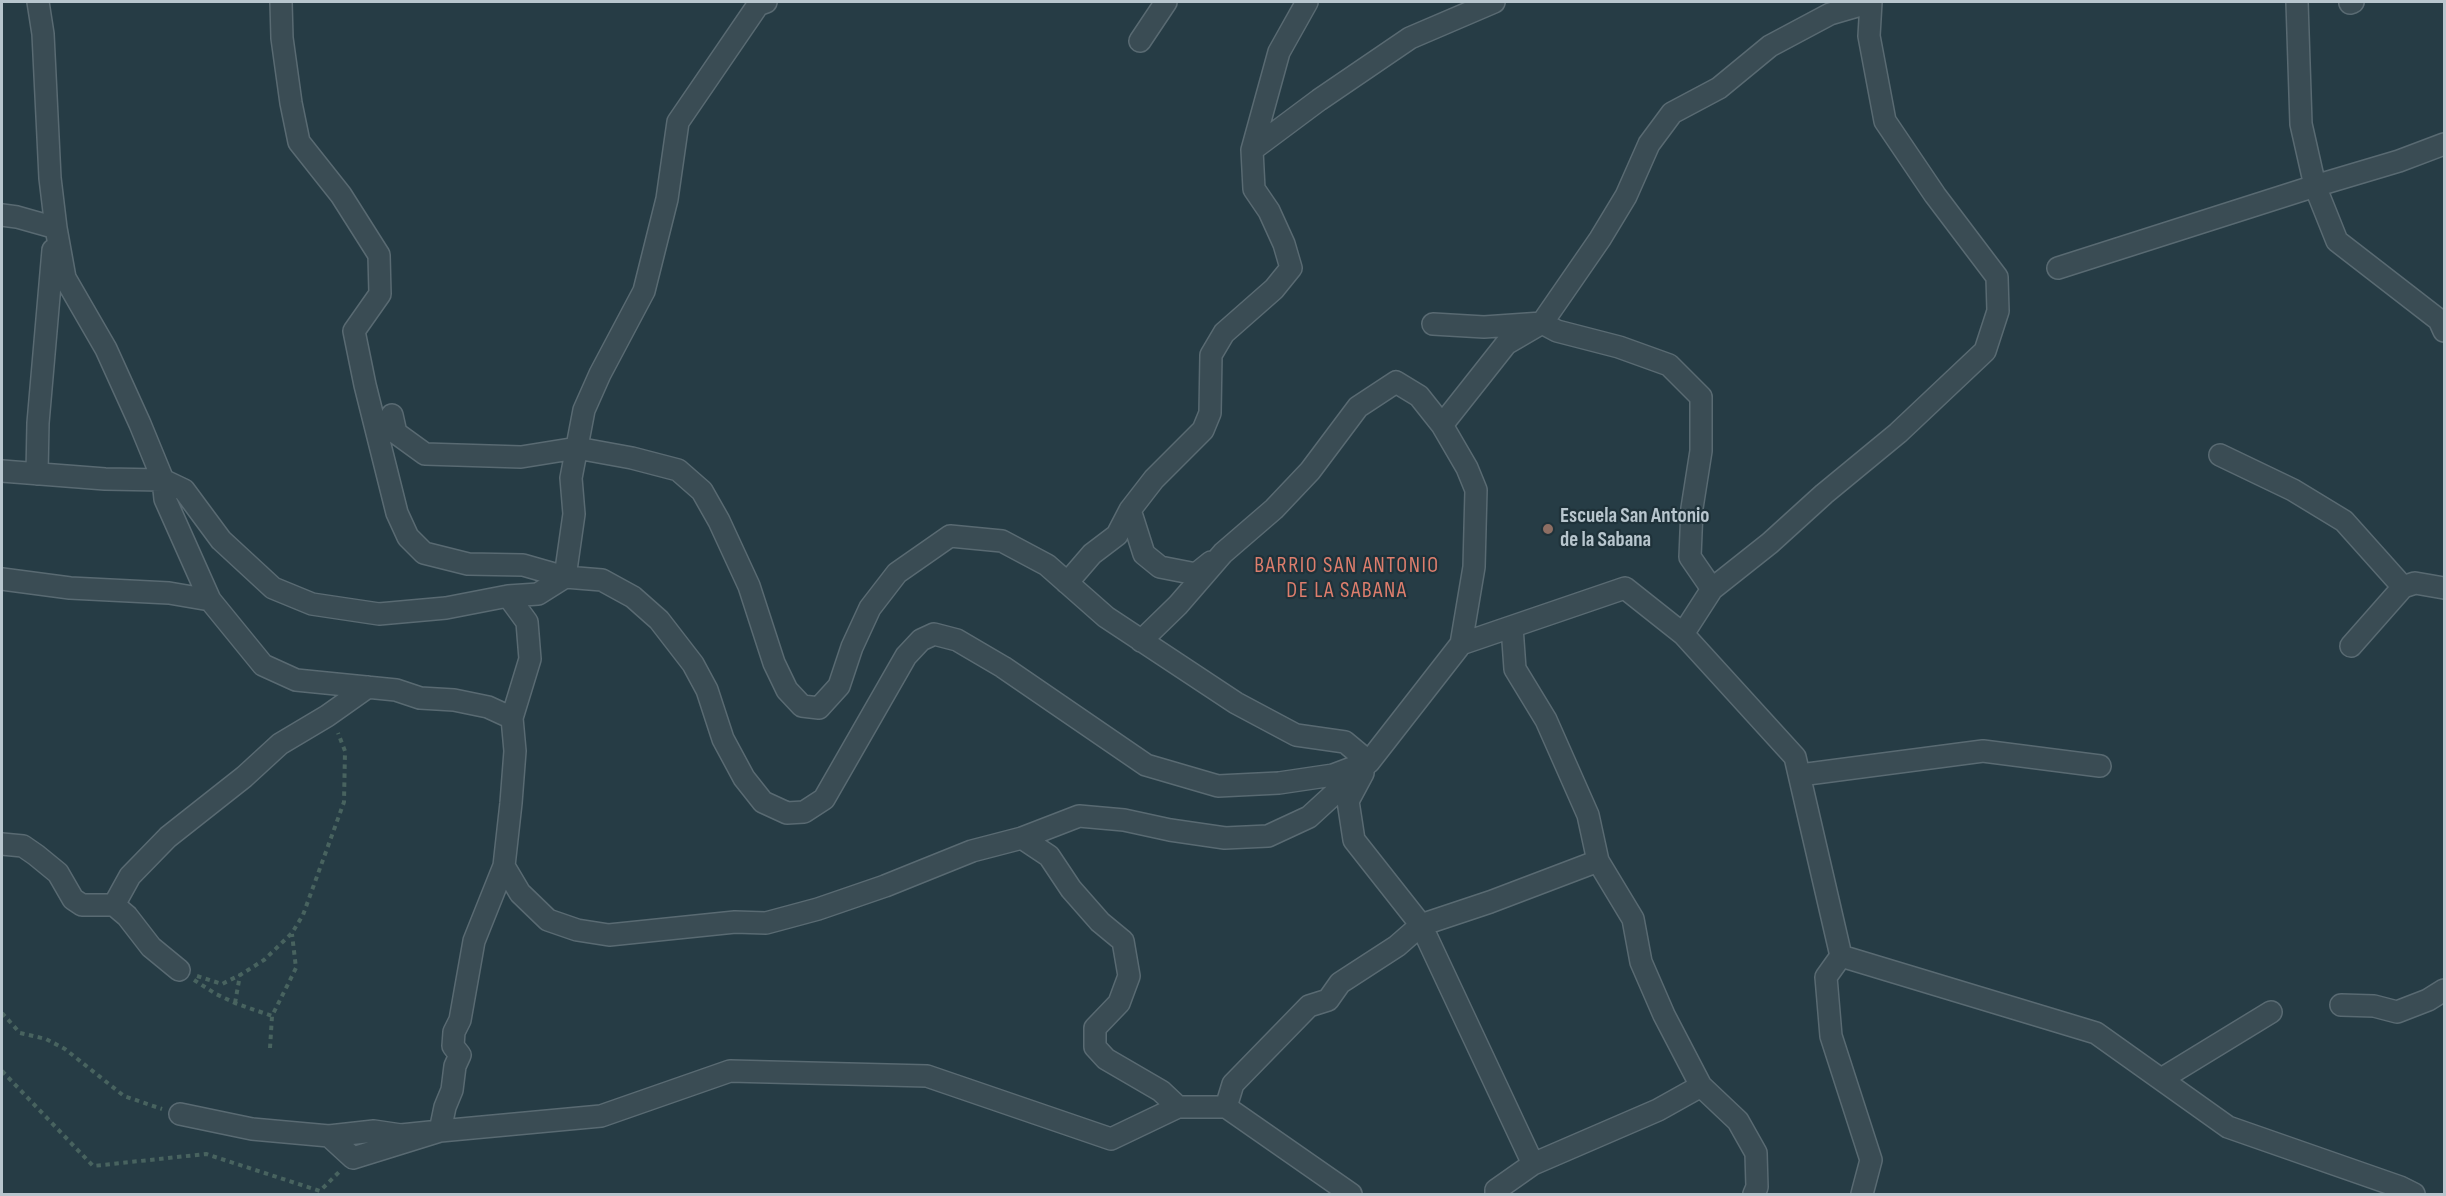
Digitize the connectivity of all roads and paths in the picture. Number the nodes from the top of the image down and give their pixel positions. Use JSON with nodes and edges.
{"nodes":[{"id":1,"x":38,"y":2,"type":"edge"},
{"id":2,"x":280,"y":2,"type":"edge"},
{"id":3,"x":766,"y":2,"type":"edge"},
{"id":4,"x":1166,"y":2,"type":"edge"},
{"id":5,"x":1307,"y":2,"type":"edge"},
{"id":6,"x":1494,"y":2,"type":"edge"},
{"id":7,"x":1871,"y":2,"type":"edge"},
{"id":8,"x":2297,"y":2,"type":"edge"},
{"id":9,"x":1140,"y":41,"type":"dead end"},
{"id":10,"x":2445,"y":144,"type":"edge"},
{"id":11,"x":1252,"y":150,"type":"junction"},
{"id":12,"x":2315,"y":186,"type":"junction"},
{"id":13,"x":2,"y":215,"type":"edge"},
{"id":14,"x":56,"y":228,"type":"junction"},
{"id":15,"x":2058,"y":268,"type":"dead end"},
{"id":16,"x":1542,"y":323,"type":"junction"},
{"id":17,"x":2443,"y":323,"type":"edge"},
{"id":18,"x":1433,"y":324,"type":"dead end"},
{"id":19,"x":392,"y":415,"type":"dead end"},
{"id":20,"x":1442,"y":425,"type":"junction"},
{"id":21,"x":577,"y":448,"type":"junction"},
{"id":22,"x":2220,"y":455,"type":"dead end"},
{"id":23,"x":2,"y":471,"type":"edge"},
{"id":24,"x":37,"y":474,"type":"junction"},
{"id":25,"x":163,"y":480,"type":"junction"},
{"id":26,"x":1130,"y":510,"type":"junction"},
{"id":27,"x":1223,"y":553,"type":"junction"},
{"id":28,"x":565,"y":577,"type":"junction"},
{"id":29,"x":2,"y":579,"type":"edge"},
{"id":30,"x":1067,"y":582,"type":"junction"},
{"id":31,"x":2403,"y":587,"type":"junction"},
{"id":32,"x":2445,"y":588,"type":"edge"},
{"id":33,"x":1712,"y":589,"type":"junction"},
{"id":34,"x":508,"y":596,"type":"junction"},
{"id":35,"x":210,"y":600,"type":"junction"},
{"id":36,"x":1512,"y":627,"type":"junction"},
{"id":37,"x":1683,"y":634,"type":"junction"},
{"id":38,"x":1141,"y":640,"type":"junction"},
{"id":39,"x":1461,"y":644,"type":"junction"},
{"id":40,"x":2351,"y":646,"type":"dead end"},
{"id":41,"x":368,"y":687,"type":"junction"},
{"id":42,"x":327,"y":716,"type":"junction"},
{"id":43,"x":512,"y":718,"type":"junction"},
{"id":44,"x":1369,"y":762,"type":"junction"},
{"id":45,"x":2100,"y":766,"type":"dead end"},
{"id":46,"x":1800,"y":775,"type":"junction"},
{"id":47,"x":1022,"y":838,"type":"junction"},
{"id":48,"x":2,"y":844,"type":"edge"},
{"id":49,"x":1598,"y":861,"type":"junction"},
{"id":50,"x":504,"y":866,"type":"junction"},
{"id":51,"x":114,"y":905,"type":"junction"},
{"id":52,"x":1421,"y":925,"type":"junction"},
{"id":53,"x":292,"y":933,"type":"junction"},
{"id":54,"x":1841,"y":956,"type":"junction"},
{"id":55,"x":179,"y":970,"type":"junction"},
{"id":56,"x":240,"y":975,"type":"junction"},
{"id":57,"x":2445,"y":990,"type":"edge"},
{"id":58,"x":235,"y":1003,"type":"junction"},
{"id":59,"x":2341,"y":1005,"type":"dead end"},
{"id":60,"x":2271,"y":1012,"type":"dead end"},
{"id":61,"x":2,"y":1013,"type":"edge"},
{"id":62,"x":272,"y":1016,"type":"junction"},
{"id":63,"x":270,"y":1048,"type":"dead end"},
{"id":64,"x":2,"y":1071,"type":"edge"},
{"id":65,"x":2163,"y":1078,"type":"junction"},
{"id":66,"x":1701,"y":1086,"type":"junction"},
{"id":67,"x":1178,"y":1107,"type":"junction"},
{"id":68,"x":1226,"y":1107,"type":"junction"},
{"id":69,"x":180,"y":1114,"type":"joint"},
{"id":70,"x":440,"y":1131,"type":"junction"},
{"id":71,"x":329,"y":1136,"type":"junction"},
{"id":72,"x":353,"y":1158,"type":"junction"},
{"id":73,"x":1533,"y":1164,"type":"junction"},
{"id":74,"x":1352,"y":1194,"type":"edge"},
{"id":75,"x":1496,"y":1194,"type":"edge"},
{"id":76,"x":1754,"y":1194,"type":"edge"},
{"id":77,"x":1862,"y":1194,"type":"edge"},
{"id":78,"x":2414,"y":1194,"type":"edge"}],
"edges":[{"from":1,"to":14,"type":"street"},
{"from":2,"to":28,"type":"street"},
{"from":3,"to":21,"type":"street"},
{"from":4,"to":9,"type":"street"},
{"from":5,"to":11,"type":"street"},
{"from":6,"to":11,"type":"street"},
{"from":7,"to":16,"type":"street"},
{"from":7,"to":33,"type":"street"},
{"from":8,"to":12,"type":"street"},
{"from":10,"to":12,"type":"street"},
{"from":11,"to":26,"type":"street"},
{"from":12,"to":15,"type":"street"},
{"from":12,"to":17,"type":"street"},
{"from":13,"to":14,"type":"street"},
{"from":14,"to":24,"type":"street"},
{"from":14,"to":25,"type":"street"},
{"from":16,"to":18,"type":"street"},
{"from":16,"to":20,"type":"street"},
{"from":16,"to":33,"type":"street"},
{"from":19,"to":21,"type":"street"},
{"from":20,"to":27,"type":"street"},
{"from":20,"to":39,"type":"street"},
{"from":21,"to":28,"type":"street"},
{"from":21,"to":30,"type":"street"},
{"from":22,"to":31,"type":"street"},
{"from":23,"to":24,"type":"street"},
{"from":24,"to":25,"type":"street"},
{"from":25,"to":34,"type":"street"},
{"from":25,"to":35,"type":"street"},
{"from":26,"to":27,"type":"street"},
{"from":26,"to":30,"type":"street"},
{"from":27,"to":38,"type":"street"},
{"from":28,"to":34,"type":"street"},
{"from":28,"to":44,"type":"street"},
{"from":29,"to":35,"type":"street"},
{"from":30,"to":38,"type":"street"},
{"from":31,"to":32,"type":"street"},
{"from":31,"to":40,"type":"street"},
{"from":33,"to":37,"type":"street"},
{"from":34,"to":43,"type":"street"},
{"from":35,"to":41,"type":"street"},
{"from":36,"to":37,"type":"street"},
{"from":36,"to":39,"type":"street"},
{"from":36,"to":49,"type":"street"},
{"from":37,"to":46,"type":"street"},
{"from":38,"to":44,"type":"street"},
{"from":39,"to":44,"type":"street"},
{"from":41,"to":42,"type":"street"},
{"from":41,"to":43,"type":"street"},
{"from":42,"to":51,"type":"street"},
{"from":42,"to":53,"type":"path"},
{"from":43,"to":50,"type":"street"},
{"from":44,"to":47,"type":"street"},
{"from":44,"to":52,"type":"street"},
{"from":45,"to":46,"type":"street"},
{"from":46,"to":54,"type":"street"},
{"from":47,"to":50,"type":"street"},
{"from":47,"to":67,"type":"street"},
{"from":48,"to":51,"type":"street"},
{"from":49,"to":52,"type":"street"},
{"from":49,"to":66,"type":"street"},
{"from":50,"to":70,"type":"street"},
{"from":51,"to":55,"type":"street"},
{"from":52,"to":68,"type":"street"},
{"from":52,"to":73,"type":"street"},
{"from":53,"to":56,"type":"path"},
{"from":53,"to":62,"type":"path"},
{"from":54,"to":65,"type":"street"},
{"from":54,"to":77,"type":"street"},
{"from":55,"to":56,"type":"path"},
{"from":55,"to":58,"type":"path"},
{"from":56,"to":58,"type":"path"},
{"from":57,"to":59,"type":"street"},
{"from":58,"to":62,"type":"path"},
{"from":60,"to":65,"type":"street"},
{"from":61,"to":69,"type":"path"},
{"from":62,"to":63,"type":"path"},
{"from":64,"to":72,"type":"path"},
{"from":65,"to":78,"type":"street"},
{"from":66,"to":73,"type":"street"},
{"from":66,"to":76,"type":"street"},
{"from":67,"to":68,"type":"street"},
{"from":67,"to":70,"type":"street"},
{"from":68,"to":74,"type":"street"},
{"from":69,"to":71,"type":"street"},
{"from":70,"to":71,"type":"street"},
{"from":70,"to":72,"type":"street"},
{"from":71,"to":72,"type":"street"},
{"from":73,"to":75,"type":"street"}]}
